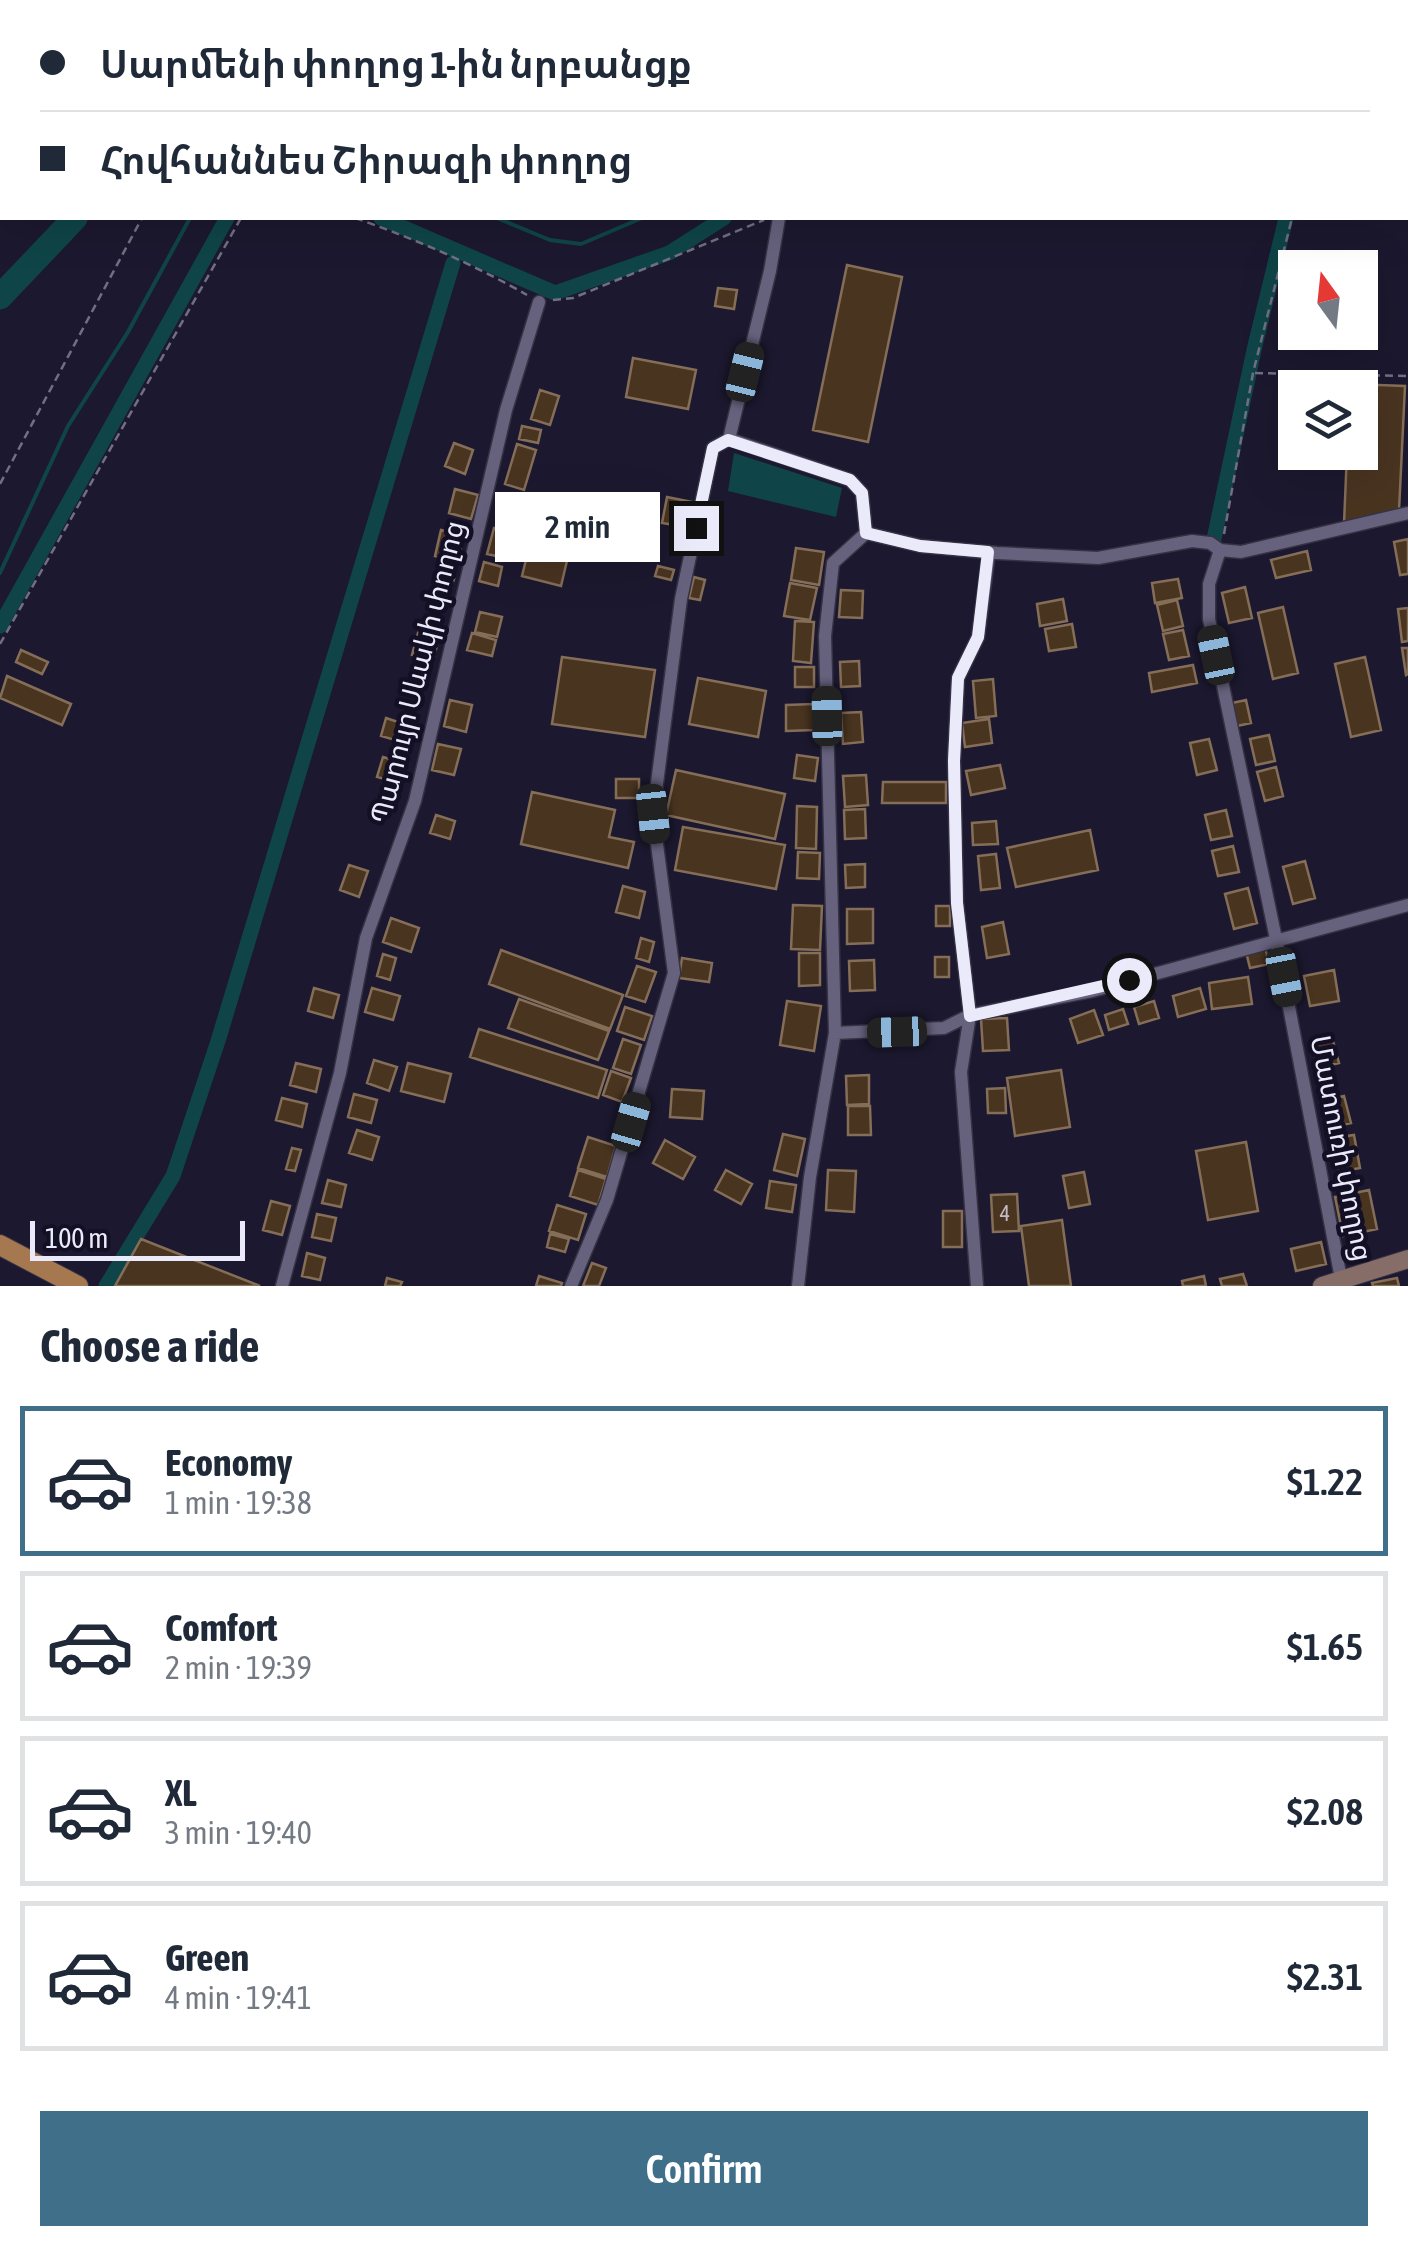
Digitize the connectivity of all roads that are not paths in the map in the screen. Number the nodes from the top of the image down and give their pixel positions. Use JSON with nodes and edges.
{"nodes":[{"id":1,"x":776,"y":220,"type":"edge"},
{"id":2,"x":539,"y":302,"type":"road end"},
{"id":3,"x":728,"y":440,"type":"junction"},
{"id":4,"x":1408,"y":513,"type":"edge"},
{"id":5,"x":866,"y":533,"type":"junction"},
{"id":6,"x":1220,"y":550,"type":"junction"},
{"id":7,"x":988,"y":552,"type":"junction"},
{"id":8,"x":1408,"y":905,"type":"edge"},
{"id":9,"x":1276,"y":940,"type":"junction"},
{"id":10,"x":970,"y":1016,"type":"junction"},
{"id":11,"x":835,"y":1034,"type":"junction"},
{"id":12,"x":0,"y":1245,"type":"edge"},
{"id":13,"x":1408,"y":1259,"type":"edge"},
{"id":14,"x":1342,"y":1283,"type":"edge"},
{"id":15,"x":78,"y":1286,"type":"edge"},
{"id":16,"x":282,"y":1286,"type":"edge"},
{"id":17,"x":572,"y":1286,"type":"edge"},
{"id":18,"x":798,"y":1286,"type":"edge"},
{"id":19,"x":977,"y":1286,"type":"edge"},
{"id":20,"x":1322,"y":1286,"type":"edge"}],
"edges":[{"from":1,"to":3,"type":"street"},
{"from":2,"to":16,"type":"street","name":"Պարույր Սևակի փողոց"},
{"from":3,"to":5,"type":"street"},
{"from":3,"to":17,"type":"street"},
{"from":4,"to":6,"type":"street"},
{"from":5,"to":7,"type":"street"},
{"from":5,"to":11,"type":"street"},
{"from":6,"to":7,"type":"street"},
{"from":6,"to":9,"type":"street","name":"Մատուռի փողոց"},
{"from":7,"to":10,"type":"street"},
{"from":8,"to":9,"type":"street"},
{"from":9,"to":10,"type":"street"},
{"from":9,"to":14,"type":"street","name":"Մատուռի փողոց"},
{"from":10,"to":11,"type":"street"},
{"from":10,"to":19,"type":"street"},
{"from":11,"to":18,"type":"street"},
{"from":12,"to":15,"type":"main road"},
{"from":13,"to":14,"type":"main road"},
{"from":14,"to":20,"type":"main road"}]}
